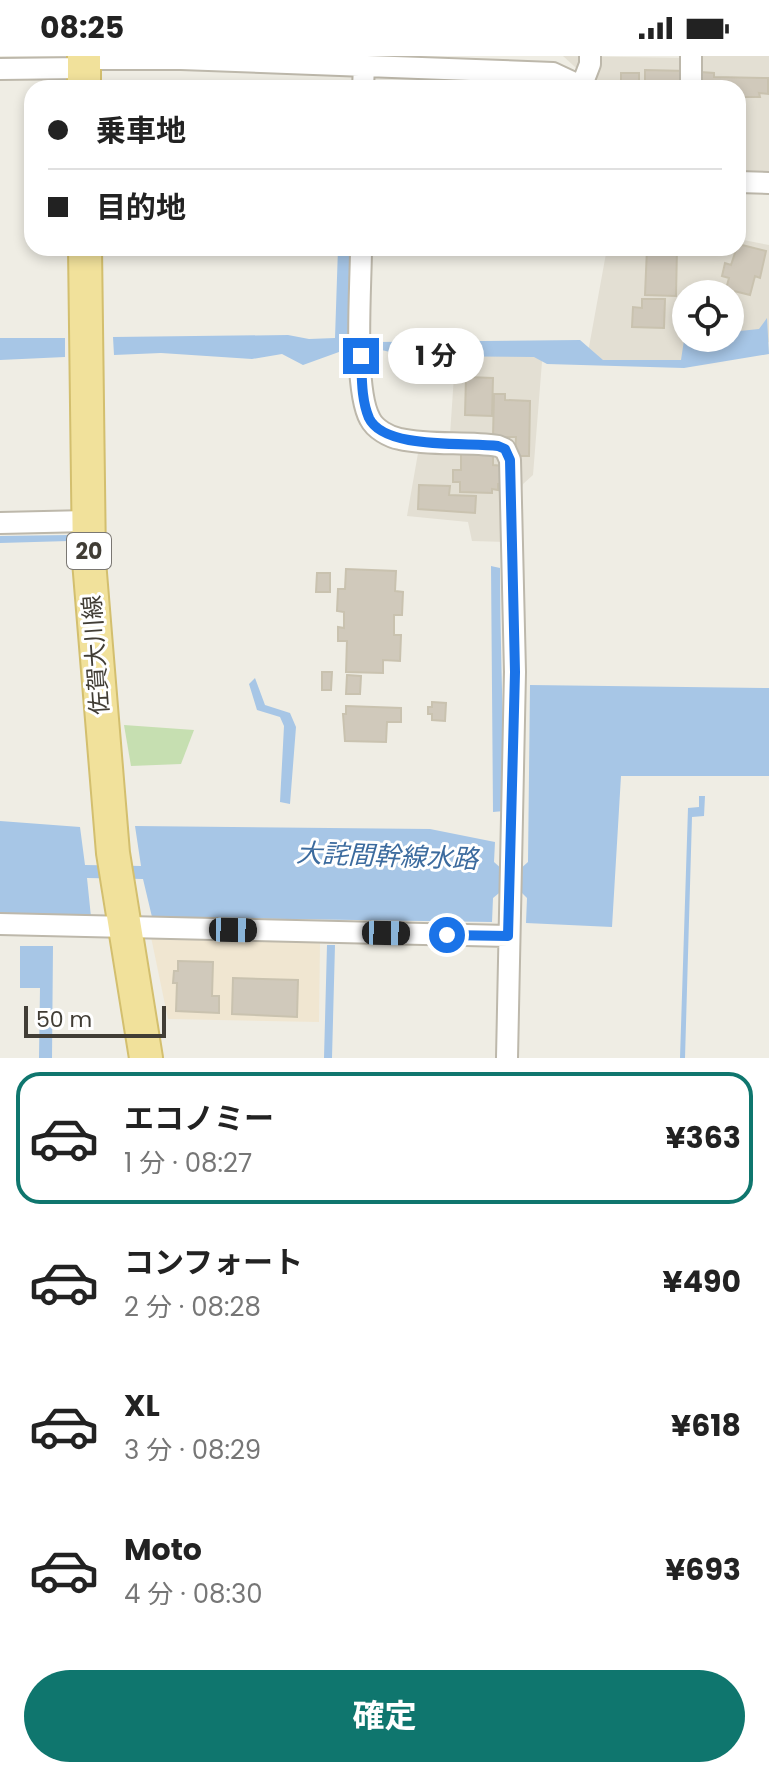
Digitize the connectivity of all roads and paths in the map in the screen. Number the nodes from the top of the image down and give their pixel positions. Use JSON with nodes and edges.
{"nodes":[{"id":1,"x":590,"y":56,"type":"edge"},
{"id":2,"x":691,"y":56,"type":"edge"},
{"id":3,"x":181,"y":58,"type":"edge"},
{"id":4,"x":364,"y":66,"type":"junction"},
{"id":5,"x":84,"y":68,"type":"edge"},
{"id":6,"x":0,"y":69,"type":"edge"},
{"id":7,"x":363,"y":80,"type":"edge"},
{"id":8,"x":570,"y":80,"type":"edge"},
{"id":9,"x":585,"y":80,"type":"edge"},
{"id":10,"x":691,"y":80,"type":"edge"},
{"id":11,"x":746,"y":182,"type":"edge"},
{"id":12,"x":769,"y":183,"type":"edge"},
{"id":13,"x":85,"y":256,"type":"edge"},
{"id":14,"x":361,"y":256,"type":"edge"},
{"id":15,"x":88,"y":521,"type":"junction"},
{"id":16,"x":0,"y":523,"type":"edge"},
{"id":17,"x":0,"y":924,"type":"edge"},
{"id":18,"x":124,"y":928,"type":"junction"},
{"id":19,"x":508,"y":936,"type":"junction"},
{"id":20,"x":146,"y":1058,"type":"edge"},
{"id":21,"x":507,"y":1058,"type":"edge"}],
"edges":[{"from":1,"to":9,"type":"street"},
{"from":2,"to":10,"type":"street"},
{"from":3,"to":4,"type":"street"},
{"from":3,"to":5,"type":"street"},
{"from":4,"to":7,"type":"street"},
{"from":4,"to":8,"type":"street"},
{"from":5,"to":6,"type":"street"},
{"from":11,"to":12,"type":"street"},
{"from":13,"to":15,"type":"main road","name":"佐賀大川線","number":"20"},
{"from":14,"to":19,"type":"street"},
{"from":15,"to":16,"type":"street"},
{"from":15,"to":18,"type":"main road","name":"佐賀大川線","number":"20"},
{"from":17,"to":18,"type":"street"},
{"from":18,"to":19,"type":"street"},
{"from":18,"to":20,"type":"main road","name":"佐賀大川線","number":"20"},
{"from":19,"to":21,"type":"street"}]}
